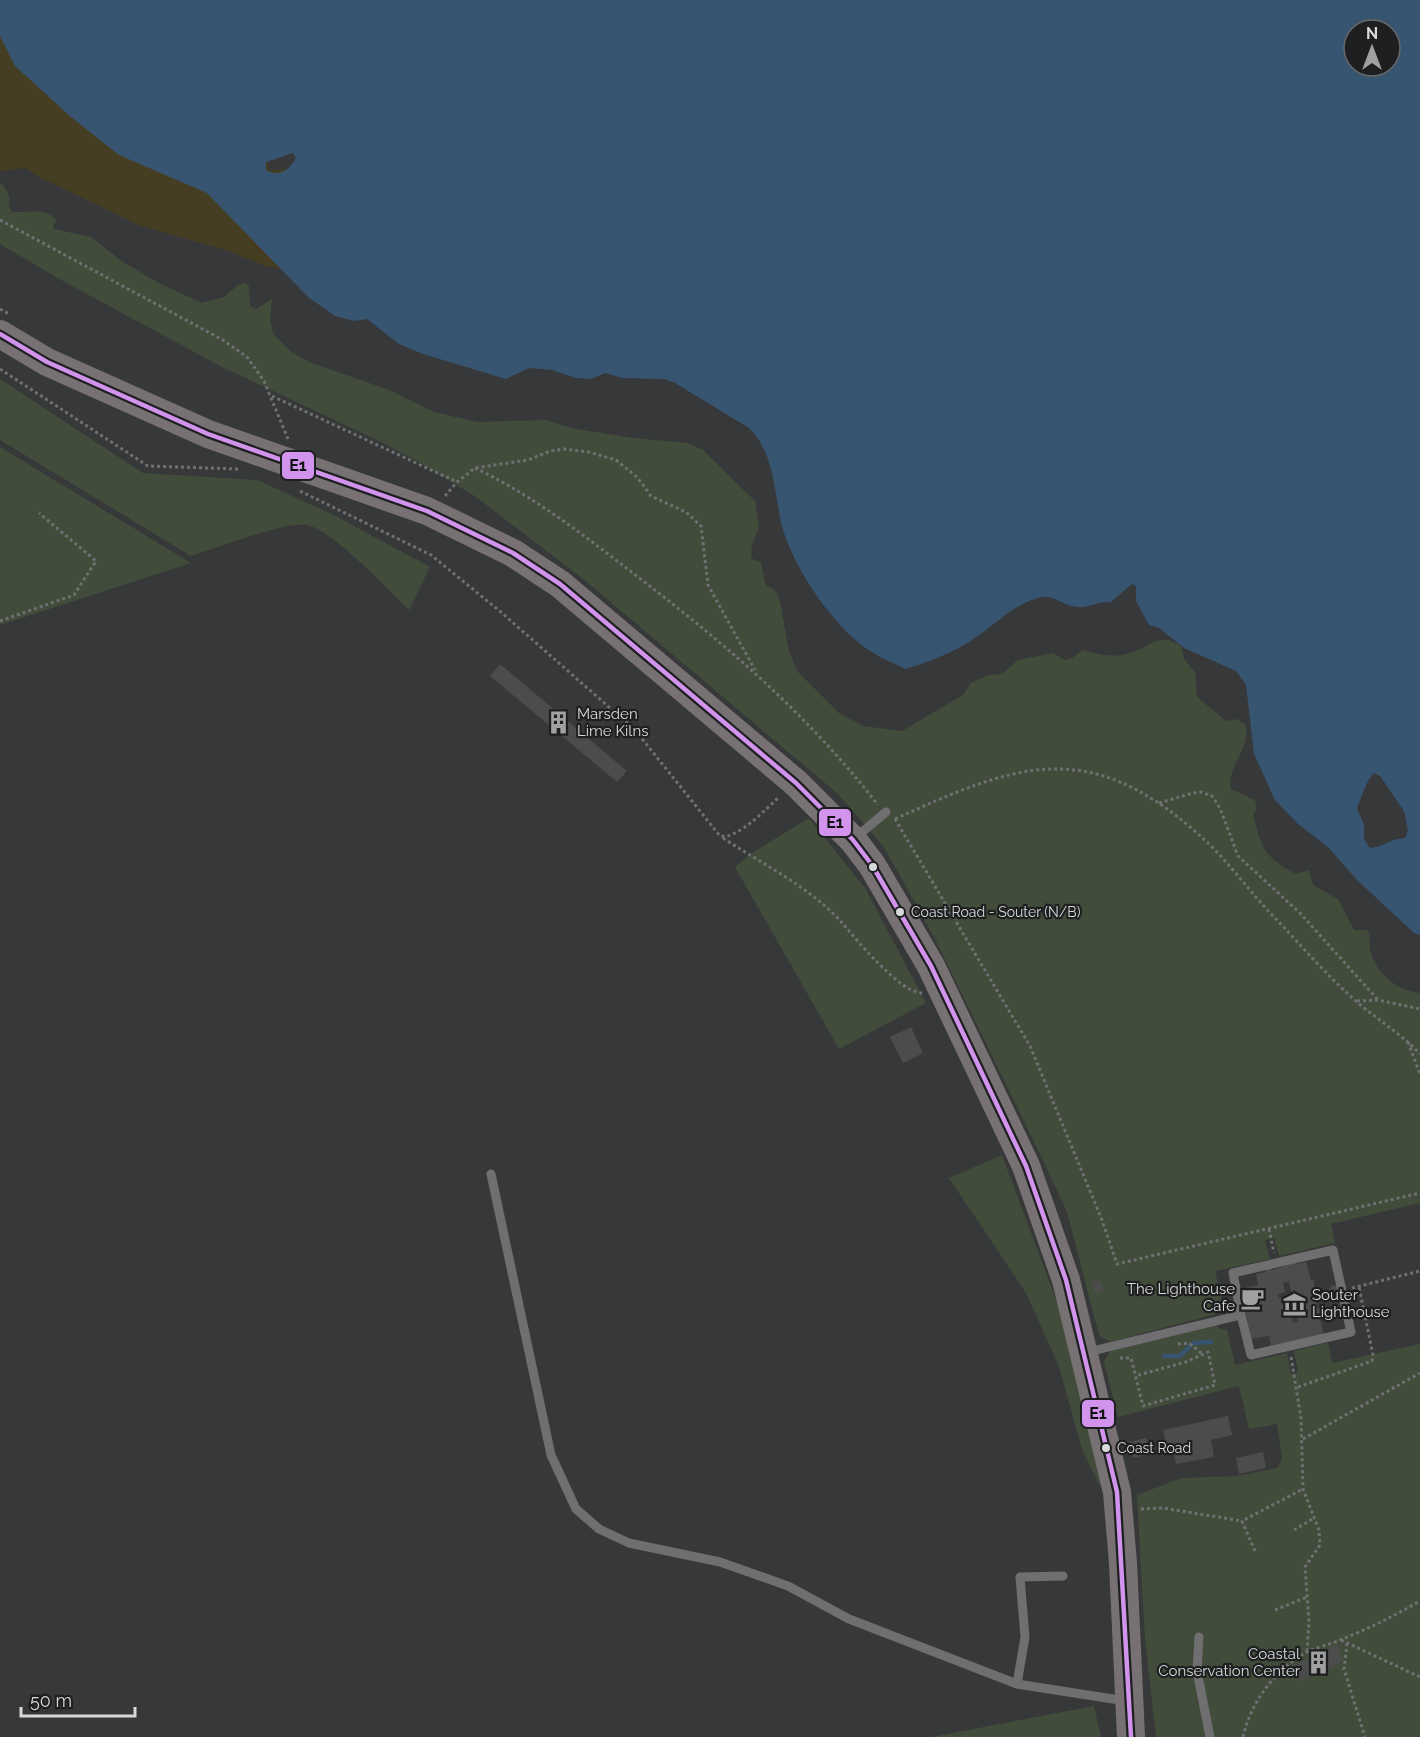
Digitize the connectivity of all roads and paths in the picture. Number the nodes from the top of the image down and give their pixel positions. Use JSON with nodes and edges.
{"nodes":[{"id":1,"x":0,"y":220,"type":"edge"},
{"id":2,"x":0,"y":334,"type":"edge"},
{"id":3,"x":0,"y":369,"type":"edge"},
{"id":4,"x":271,"y":396,"type":"junction"},
{"id":5,"x":290,"y":444,"type":"dead end"},
{"id":6,"x":475,"y":468,"type":"junction"},
{"id":7,"x":246,"y":469,"type":"dead end"},
{"id":8,"x":457,"y":482,"type":"junction"},
{"id":9,"x":298,"y":490,"type":"dead end"},
{"id":10,"x":445,"y":496,"type":"dead end"},
{"id":11,"x":39,"y":513,"type":"dead end"},
{"id":12,"x":0,"y":621,"type":"edge"},
{"id":13,"x":757,"y":675,"type":"junction"},
{"id":14,"x":796,"y":783,"type":"junction"},
{"id":15,"x":1158,"y":803,"type":"junction"},
{"id":16,"x":886,"y":812,"type":"joint"},
{"id":17,"x":720,"y":836,"type":"junction"},
{"id":18,"x":853,"y":840,"type":"junction"},
{"id":19,"x":945,"y":993,"type":"junction"},
{"id":20,"x":1378,"y":1000,"type":"junction"},
{"id":21,"x":1356,"y":1001,"type":"junction"},
{"id":22,"x":1420,"y":1009,"type":"edge"},
{"id":23,"x":1407,"y":1040,"type":"junction"},
{"id":24,"x":1420,"y":1054,"type":"edge"},
{"id":25,"x":1420,"y":1074,"type":"edge"},
{"id":26,"x":491,"y":1174,"type":"dead end"},
{"id":27,"x":1420,"y":1193,"type":"edge"},
{"id":28,"x":1269,"y":1229,"type":"junction"},
{"id":29,"x":1276,"y":1263,"type":"junction"},
{"id":30,"x":1420,"y":1271,"type":"edge"},
{"id":31,"x":1241,"y":1315,"type":"junction"},
{"id":32,"x":1189,"y":1343,"type":"dead end"},
{"id":33,"x":1289,"y":1347,"type":"junction"},
{"id":34,"x":1093,"y":1351,"type":"junction"},
{"id":35,"x":1201,"y":1353,"type":"junction"},
{"id":36,"x":1420,"y":1373,"type":"edge"},
{"id":37,"x":1135,"y":1376,"type":"junction"},
{"id":38,"x":1298,"y":1387,"type":"junction"},
{"id":39,"x":1302,"y":1439,"type":"junction"},
{"id":40,"x":1302,"y":1489,"type":"junction"},
{"id":41,"x":1142,"y":1514,"type":"dead end"},
{"id":42,"x":1314,"y":1518,"type":"junction"},
{"id":43,"x":1242,"y":1521,"type":"junction"},
{"id":44,"x":1294,"y":1530,"type":"dead end"},
{"id":45,"x":1256,"y":1551,"type":"dead end"},
{"id":46,"x":1063,"y":1576,"type":"dead end"},
{"id":47,"x":1307,"y":1598,"type":"junction"},
{"id":48,"x":1420,"y":1601,"type":"edge"},
{"id":49,"x":1275,"y":1610,"type":"dead end"},
{"id":50,"x":1199,"y":1637,"type":"dead end"},
{"id":51,"x":1341,"y":1640,"type":"junction"},
{"id":52,"x":1347,"y":1643,"type":"junction"},
{"id":53,"x":1307,"y":1652,"type":"junction"},
{"id":54,"x":1296,"y":1670,"type":"dead end"},
{"id":55,"x":1281,"y":1672,"type":"junction"},
{"id":56,"x":1420,"y":1677,"type":"edge"},
{"id":57,"x":1017,"y":1684,"type":"junction"},
{"id":58,"x":1131,"y":1701,"type":"junction"},
{"id":59,"x":1131,"y":1737,"type":"edge"},
{"id":60,"x":1210,"y":1737,"type":"edge"},
{"id":61,"x":1243,"y":1737,"type":"edge"},
{"id":62,"x":1365,"y":1737,"type":"edge"}],
"edges":[{"from":1,"to":4,"type":"path"},
{"from":2,"to":14,"type":"main road"},
{"from":3,"to":7,"type":"path"},
{"from":4,"to":5,"type":"path"},
{"from":4,"to":8,"type":"path"},
{"from":6,"to":8,"type":"path"},
{"from":6,"to":13,"type":"path"},
{"from":6,"to":13,"type":"path"},
{"from":8,"to":10,"type":"path"},
{"from":9,"to":17,"type":"path"},
{"from":11,"to":12,"type":"path"},
{"from":13,"to":16,"type":"path"},
{"from":14,"to":17,"type":"path"},
{"from":14,"to":18,"type":"main road"},
{"from":15,"to":20,"type":"path"},
{"from":15,"to":21,"type":"path"},
{"from":15,"to":28,"type":"path"},
{"from":16,"to":18,"type":"lane"},
{"from":17,"to":19,"type":"path"},
{"from":18,"to":19,"type":"main road"},
{"from":19,"to":34,"type":"main road"},
{"from":20,"to":21,"type":"path"},
{"from":20,"to":22,"type":"path"},
{"from":21,"to":23,"type":"path"},
{"from":23,"to":24,"type":"path"},
{"from":23,"to":25,"type":"path"},
{"from":26,"to":57,"type":"lane"},
{"from":27,"to":28,"type":"path"},
{"from":28,"to":29,"type":"path"},
{"from":29,"to":31,"type":"lane"},
{"from":29,"to":33,"type":"lane"},
{"from":30,"to":38,"type":"path"},
{"from":31,"to":33,"type":"lane"},
{"from":31,"to":34,"type":"lane"},
{"from":32,"to":35,"type":"path"},
{"from":33,"to":38,"type":"path"},
{"from":34,"to":37,"type":"path"},
{"from":34,"to":58,"type":"main road"},
{"from":35,"to":37,"type":"path"},
{"from":35,"to":37,"type":"path"},
{"from":36,"to":39,"type":"path"},
{"from":38,"to":39,"type":"path"},
{"from":39,"to":40,"type":"path"},
{"from":40,"to":42,"type":"path"},
{"from":40,"to":43,"type":"path"},
{"from":41,"to":43,"type":"path"},
{"from":42,"to":44,"type":"path"},
{"from":42,"to":47,"type":"path"},
{"from":43,"to":45,"type":"path"},
{"from":46,"to":57,"type":"lane"},
{"from":47,"to":49,"type":"path"},
{"from":47,"to":53,"type":"path"},
{"from":48,"to":51,"type":"path"},
{"from":50,"to":60,"type":"lane"},
{"from":51,"to":52,"type":"path"},
{"from":51,"to":53,"type":"path"},
{"from":52,"to":56,"type":"path"},
{"from":52,"to":62,"type":"path"},
{"from":53,"to":55,"type":"path"},
{"from":54,"to":55,"type":"path"},
{"from":55,"to":61,"type":"path"},
{"from":57,"to":58,"type":"lane"},
{"from":58,"to":59,"type":"main road"}]}
